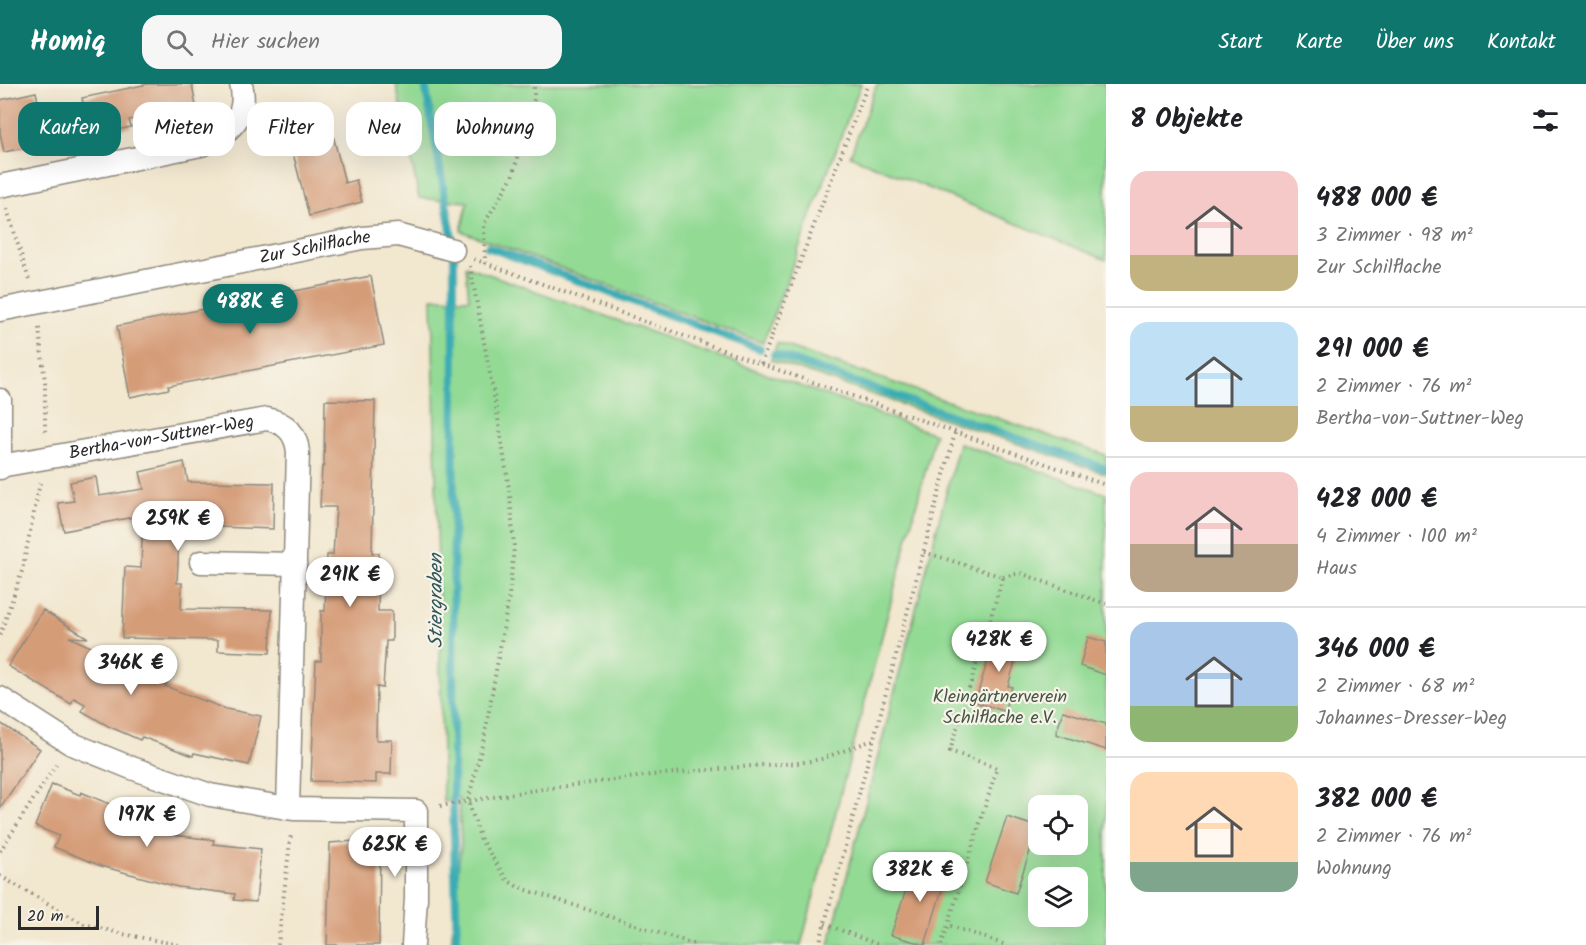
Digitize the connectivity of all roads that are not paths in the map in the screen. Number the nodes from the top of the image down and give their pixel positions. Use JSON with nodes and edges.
{"nodes":[{"id":1,"x":241,"y":84,"type":"edge"},
{"id":2,"x":3,"y":196,"type":"edge"},
{"id":3,"x":461,"y":253,"type":"road end"},
{"id":4,"x":0,"y":310,"type":"edge"},
{"id":5,"x":0,"y":400,"type":"edge"},
{"id":6,"x":0,"y":467,"type":"edge"},
{"id":7,"x":201,"y":562,"type":"dead end"},
{"id":8,"x":295,"y":564,"type":"junction"},
{"id":9,"x":0,"y":698,"type":"edge"},
{"id":10,"x":291,"y":808,"type":"junction"},
{"id":11,"x":413,"y":945,"type":"edge"}],
"edges":[{"from":1,"to":2,"type":"street"},
{"from":3,"to":4,"type":"street","name":"Zur Schilflache"},
{"from":5,"to":6,"type":"street"},
{"from":6,"to":8,"type":"street","name":"Bertha-von-Suttner-Weg"},
{"from":7,"to":8,"type":"street"},
{"from":8,"to":10,"type":"street","name":"Bertha-von-Suttner-Weg"},
{"from":9,"to":10,"type":"street"},
{"from":10,"to":11,"type":"street"}]}
